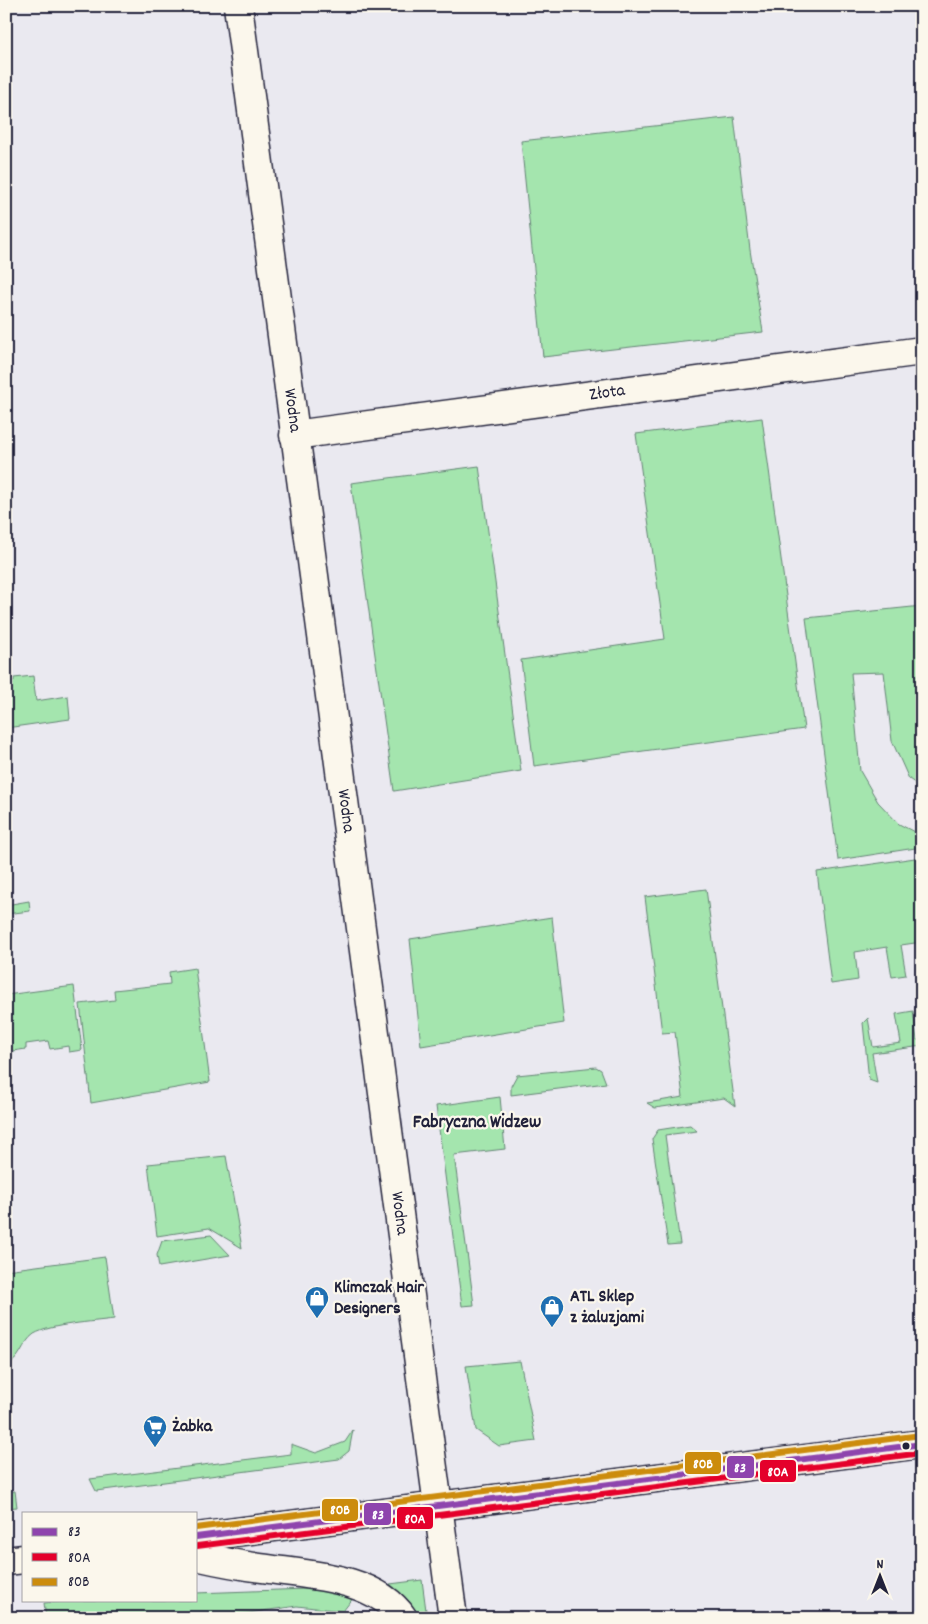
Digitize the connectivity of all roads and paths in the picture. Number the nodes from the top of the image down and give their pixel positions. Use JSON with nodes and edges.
{"nodes":[{"id":1,"x":238,"y":6,"type":"edge"},
{"id":2,"x":922,"y":351,"type":"edge"},
{"id":3,"x":294,"y":435,"type":"junction"},
{"id":4,"x":922,"y":1444,"type":"edge"},
{"id":5,"x":438,"y":1505,"type":"junction"},
{"id":6,"x":198,"y":1536,"type":"edge"},
{"id":7,"x":198,"y":1556,"type":"edge"},
{"id":8,"x":22,"y":1559,"type":"edge"},
{"id":9,"x":6,"y":1561,"type":"edge"},
{"id":10,"x":403,"y":1618,"type":"edge"},
{"id":11,"x":453,"y":1618,"type":"edge"}],
"edges":[{"from":1,"to":3,"type":"street","name":"Wodna"},
{"from":2,"to":3,"type":"street","name":"Złota"},
{"from":3,"to":5,"type":"street","name":"Wodna"},
{"from":4,"to":5,"type":"street"},
{"from":5,"to":6,"type":"street"},
{"from":5,"to":11,"type":"street","name":"Wodna"},
{"from":7,"to":10,"type":"street"},
{"from":8,"to":9,"type":"street"}]}
